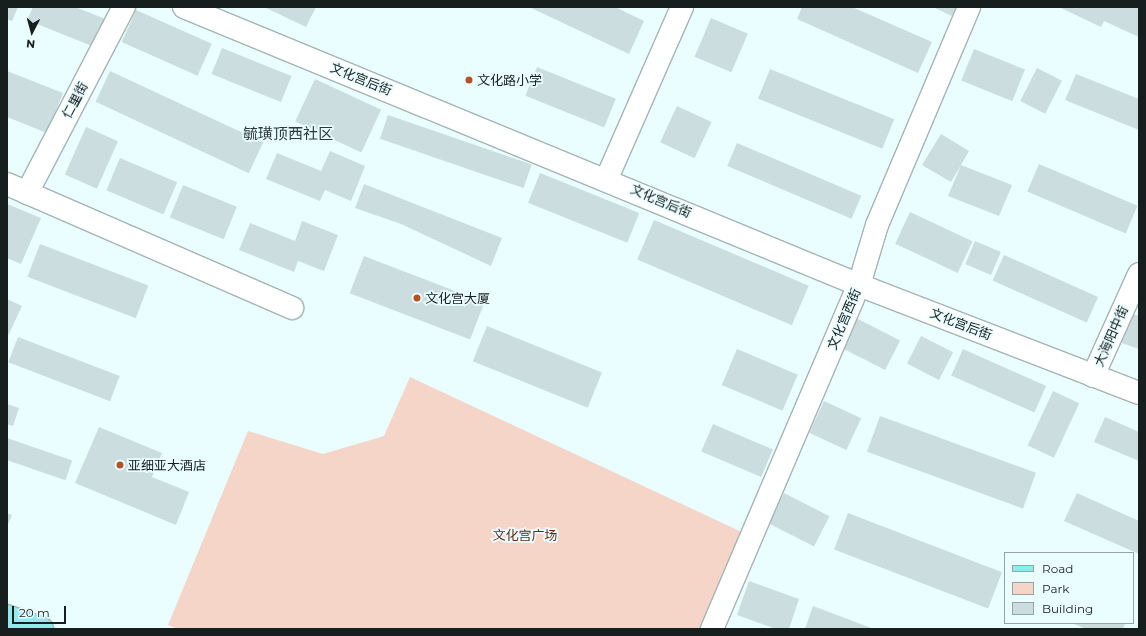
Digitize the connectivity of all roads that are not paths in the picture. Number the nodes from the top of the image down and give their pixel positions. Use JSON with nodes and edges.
{"nodes":[{"id":1,"x":124,"y":7,"type":"edge"},
{"id":2,"x":184,"y":7,"type":"edge"},
{"id":3,"x":682,"y":7,"type":"edge"},
{"id":4,"x":969,"y":7,"type":"edge"},
{"id":5,"x":606,"y":178,"type":"junction"},
{"id":6,"x":7,"y":184,"type":"edge"},
{"id":7,"x":27,"y":193,"type":"junction"},
{"id":8,"x":1139,"y":274,"type":"edge"},
{"id":9,"x":859,"y":285,"type":"junction"},
{"id":10,"x":292,"y":308,"type":"dead end"},
{"id":11,"x":1093,"y":376,"type":"junction"},
{"id":12,"x":1139,"y":393,"type":"edge"},
{"id":13,"x":7,"y":616,"type":"edge"},
{"id":14,"x":42,"y":629,"type":"edge"},
{"id":15,"x":712,"y":629,"type":"edge"}],
"edges":[{"from":1,"to":7,"type":"street","name":"仁里街"},
{"from":2,"to":5,"type":"street","name":"文化宫后街"},
{"from":3,"to":5,"type":"street"},
{"from":4,"to":9,"type":"street","name":"文化宫西街"},
{"from":5,"to":9,"type":"street","name":"文化宫后街"},
{"from":6,"to":7,"type":"street"},
{"from":7,"to":10,"type":"street"},
{"from":8,"to":11,"type":"street","name":"大海阳中街"},
{"from":9,"to":11,"type":"street","name":"文化宫后街"},
{"from":9,"to":15,"type":"street","name":"文化宫西街"},
{"from":11,"to":12,"type":"street","name":"文化宫后街"},
{"from":13,"to":14,"type":"main road"}]}
